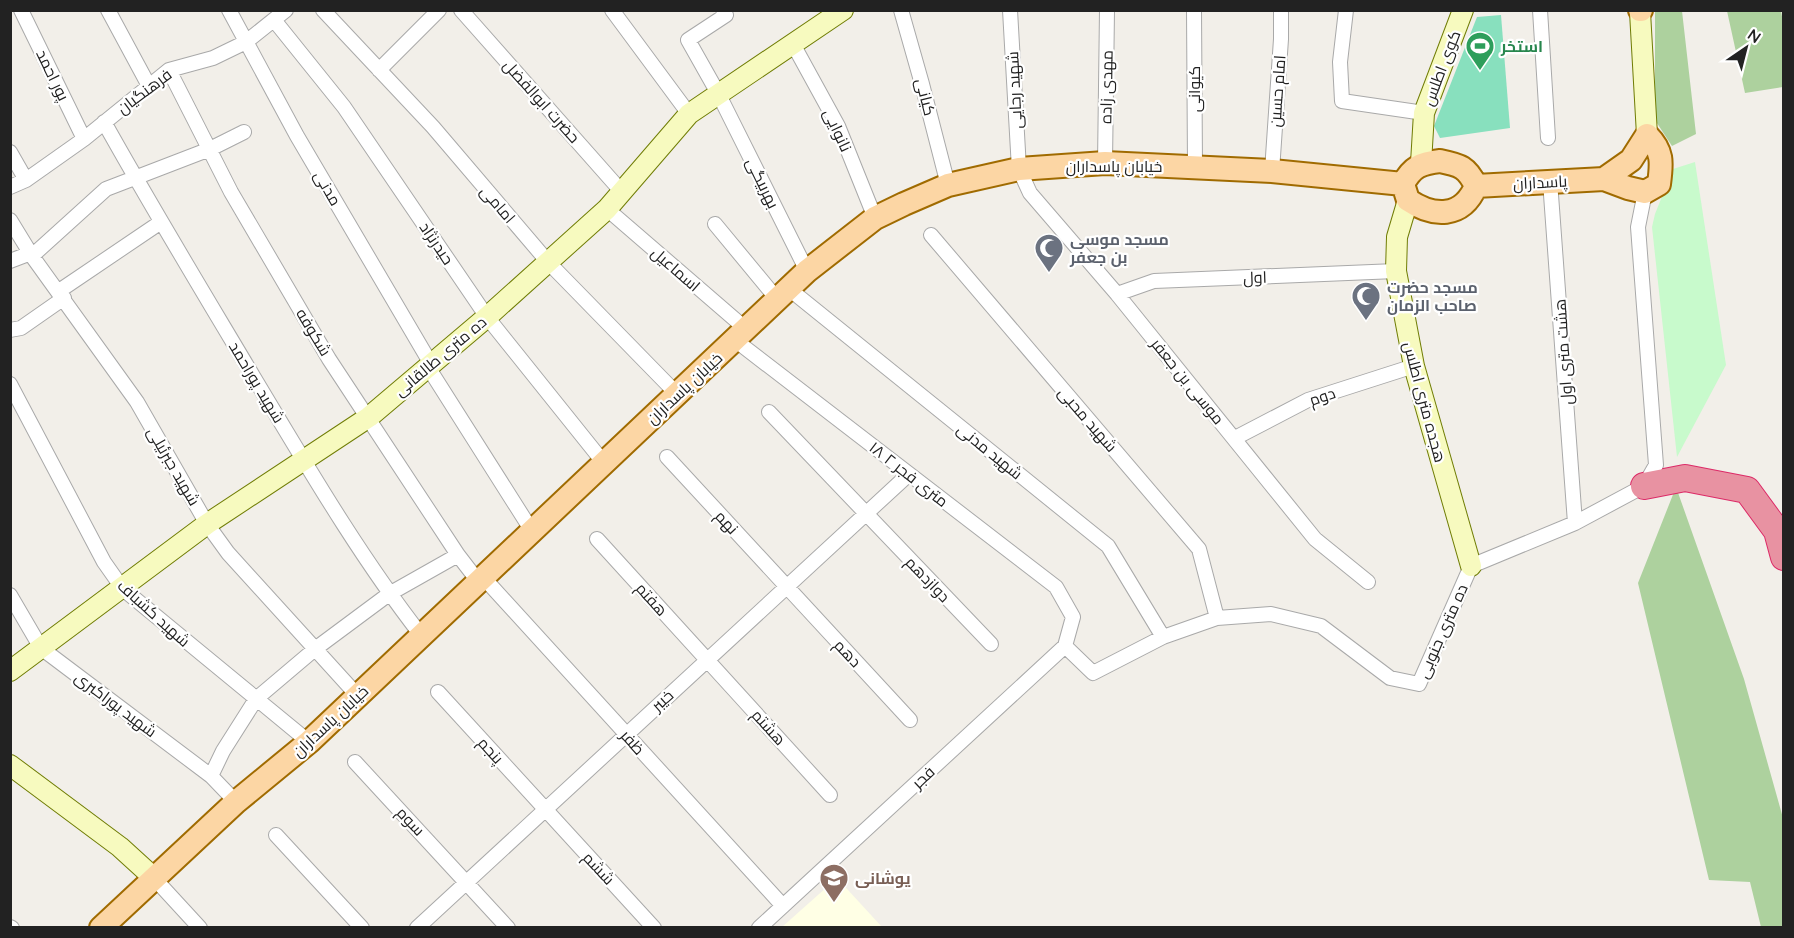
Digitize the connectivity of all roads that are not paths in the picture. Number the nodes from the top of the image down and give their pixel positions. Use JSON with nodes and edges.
{"nodes":[{"id":1,"x":21,"y":10,"type":"edge"},
{"id":2,"x":108,"y":10,"type":"edge"},
{"id":3,"x":229,"y":10,"type":"edge"},
{"id":4,"x":286,"y":10,"type":"edge"},
{"id":5,"x":323,"y":10,"type":"edge"},
{"id":6,"x":439,"y":10,"type":"edge"},
{"id":7,"x":461,"y":10,"type":"edge"},
{"id":8,"x":612,"y":10,"type":"edge"},
{"id":9,"x":723,"y":10,"type":"edge"},
{"id":10,"x":901,"y":10,"type":"edge"},
{"id":11,"x":1010,"y":10,"type":"edge"},
{"id":12,"x":1107,"y":10,"type":"edge"},
{"id":13,"x":1194,"y":10,"type":"edge"},
{"id":14,"x":1281,"y":10,"type":"edge"},
{"id":15,"x":1346,"y":10,"type":"edge"},
{"id":16,"x":1463,"y":10,"type":"edge"},
{"id":17,"x":1540,"y":10,"type":"edge"},
{"id":18,"x":839,"y":11,"type":"edge"},
{"id":19,"x":1640,"y":11,"type":"edge"},
{"id":20,"x":274,"y":20,"type":"junction"},
{"id":21,"x":246,"y":42,"type":"junction"},
{"id":22,"x":794,"y":44,"type":"junction"},
{"id":23,"x":169,"y":70,"type":"junction"},
{"id":24,"x":379,"y":70,"type":"junction"},
{"id":25,"x":149,"y":86,"type":"junction"},
{"id":26,"x":719,"y":95,"type":"junction"},
{"id":27,"x":1424,"y":113,"type":"junction"},
{"id":28,"x":689,"y":114,"type":"junction"},
{"id":29,"x":104,"y":122,"type":"junction"},
{"id":30,"x":244,"y":132,"type":"dead end"},
{"id":31,"x":1647,"y":135,"type":"junction"},
{"id":32,"x":1548,"y":138,"type":"dead end"},
{"id":33,"x":84,"y":139,"type":"junction"},
{"id":34,"x":210,"y":149,"type":"junction"},
{"id":35,"x":10,"y":152,"type":"edge"},
{"id":36,"x":1105,"y":163,"type":"junction"},
{"id":37,"x":1421,"y":163,"type":"junction"},
{"id":38,"x":1195,"y":167,"type":"junction"},
{"id":39,"x":1019,"y":169,"type":"junction"},
{"id":40,"x":1272,"y":171,"type":"junction"},
{"id":41,"x":135,"y":179,"type":"junction"},
{"id":42,"x":1604,"y":179,"type":"junction"},
{"id":43,"x":26,"y":180,"type":"junction"},
{"id":44,"x":1550,"y":181,"type":"junction"},
{"id":45,"x":948,"y":185,"type":"junction"},
{"id":46,"x":1476,"y":186,"type":"junction"},
{"id":47,"x":10,"y":187,"type":"edge"},
{"id":48,"x":622,"y":192,"type":"junction"},
{"id":49,"x":1405,"y":192,"type":"junction"},
{"id":50,"x":1645,"y":192,"type":"junction"},
{"id":51,"x":607,"y":210,"type":"junction"},
{"id":52,"x":875,"y":218,"type":"junction"},
{"id":53,"x":10,"y":220,"type":"edge"},
{"id":54,"x":161,"y":222,"type":"junction"},
{"id":55,"x":715,"y":224,"type":"dead end"},
{"id":56,"x":931,"y":235,"type":"dead end"},
{"id":57,"x":31,"y":254,"type":"junction"},
{"id":58,"x":10,"y":261,"type":"edge"},
{"id":59,"x":548,"y":262,"type":"junction"},
{"id":60,"x":807,"y":271,"type":"junction"},
{"id":61,"x":1396,"y":271,"type":"junction"},
{"id":62,"x":61,"y":294,"type":"junction"},
{"id":63,"x":783,"y":294,"type":"junction"},
{"id":64,"x":1117,"y":294,"type":"junction"},
{"id":65,"x":487,"y":317,"type":"junction"},
{"id":66,"x":10,"y":330,"type":"edge"},
{"id":67,"x":740,"y":335,"type":"junction"},
{"id":68,"x":430,"y":366,"type":"junction"},
{"id":69,"x":1414,"y":366,"type":"junction"},
{"id":70,"x":10,"y":384,"type":"edge"},
{"id":71,"x":677,"y":394,"type":"junction"},
{"id":72,"x":769,"y":412,"type":"dead end"},
{"id":73,"x":369,"y":417,"type":"junction"},
{"id":74,"x":1235,"y":438,"type":"junction"},
{"id":75,"x":667,"y":457,"type":"dead end"},
{"id":76,"x":304,"y":460,"type":"junction"},
{"id":77,"x":604,"y":463,"type":"junction"},
{"id":78,"x":909,"y":474,"type":"junction"},
{"id":79,"x":1644,"y":486,"type":"junction"},
{"id":80,"x":866,"y":514,"type":"junction"},
{"id":81,"x":1575,"y":523,"type":"junction"},
{"id":82,"x":207,"y":524,"type":"junction"},
{"id":83,"x":532,"y":531,"type":"junction"},
{"id":84,"x":597,"y":539,"type":"dead end"},
{"id":85,"x":458,"y":555,"type":"junction"},
{"id":86,"x":1784,"y":557,"type":"edge"},
{"id":87,"x":1471,"y":566,"type":"junction"},
{"id":88,"x":480,"y":579,"type":"junction"},
{"id":89,"x":1368,"y":582,"type":"dead end"},
{"id":90,"x":786,"y":586,"type":"junction"},
{"id":91,"x":123,"y":589,"type":"junction"},
{"id":92,"x":389,"y":594,"type":"junction"},
{"id":93,"x":10,"y":595,"type":"edge"},
{"id":94,"x":1217,"y":618,"type":"junction"},
{"id":95,"x":421,"y":635,"type":"junction"},
{"id":96,"x":1163,"y":637,"type":"junction"},
{"id":97,"x":991,"y":644,"type":"dead end"},
{"id":98,"x":1065,"y":646,"type":"junction"},
{"id":99,"x":41,"y":648,"type":"junction"},
{"id":100,"x":315,"y":648,"type":"junction"},
{"id":101,"x":707,"y":659,"type":"junction"},
{"id":102,"x":10,"y":671,"type":"edge"},
{"id":103,"x":438,"y":692,"type":"dead end"},
{"id":104,"x":357,"y":695,"type":"junction"},
{"id":105,"x":256,"y":699,"type":"junction"},
{"id":106,"x":910,"y":720,"type":"dead end"},
{"id":107,"x":626,"y":734,"type":"junction"},
{"id":108,"x":309,"y":742,"type":"junction"},
{"id":109,"x":355,"y":762,"type":"dead end"},
{"id":110,"x":10,"y":765,"type":"edge"},
{"id":111,"x":212,"y":776,"type":"junction"},
{"id":112,"x":830,"y":795,"type":"dead end"},
{"id":113,"x":236,"y":802,"type":"junction"},
{"id":114,"x":545,"y":809,"type":"junction"},
{"id":115,"x":276,"y":835,"type":"dead end"},
{"id":116,"x":154,"y":878,"type":"junction"},
{"id":117,"x":466,"y":881,"type":"junction"},
{"id":118,"x":783,"y":906,"type":"junction"},
{"id":119,"x":101,"y":927,"type":"edge"},
{"id":120,"x":200,"y":927,"type":"edge"},
{"id":121,"x":362,"y":927,"type":"edge"},
{"id":122,"x":417,"y":927,"type":"edge"},
{"id":123,"x":508,"y":927,"type":"edge"},
{"id":124,"x":654,"y":927,"type":"edge"},
{"id":125,"x":759,"y":927,"type":"edge"}],
"edges":[{"from":1,"to":33,"type":"street","name":"پور احمد"},
{"from":2,"to":25,"type":"street"},
{"from":3,"to":21,"type":"street","name":"مدنی"},
{"from":4,"to":20,"type":"street","name":"فرهنگیان"},
{"from":5,"to":24,"type":"street","name":"امامی"},
{"from":6,"to":24,"type":"street"},
{"from":7,"to":48,"type":"street","name":"حضرت ابوالفضل"},
{"from":8,"to":28,"type":"street"},
{"from":9,"to":26,"type":"street","name":"بهربیگی"},
{"from":10,"to":45,"type":"street","name":"کیانی"},
{"from":11,"to":39,"type":"street","name":"شهید رجایی"},
{"from":12,"to":36,"type":"street","name":"مهدی زاده"},
{"from":13,"to":38,"type":"street","name":"کیوانی"},
{"from":14,"to":40,"type":"street","name":"امام حسین"},
{"from":15,"to":27,"type":"street"},
{"from":16,"to":27,"type":"street","name":"کوی اطلس"},
{"from":17,"to":32,"type":"street"},
{"from":18,"to":22,"type":"street","name":"ده متری طالقانی"},
{"from":19,"to":31,"type":"street"},
{"from":20,"to":21,"type":"street","name":"فرهنگیان"},
{"from":20,"to":65,"type":"street","name":"حیدرنژاد"},
{"from":21,"to":23,"type":"street","name":"فرهنگیان"},
{"from":21,"to":68,"type":"street","name":"مدنی"},
{"from":22,"to":26,"type":"street","name":"ده متری طالقانی"},
{"from":22,"to":52,"type":"street","name":"نانوایی"},
{"from":23,"to":25,"type":"street","name":"فرهنگیان"},
{"from":23,"to":34,"type":"street","name":"شکوفه"},
{"from":24,"to":59,"type":"street","name":"امامی"},
{"from":25,"to":29,"type":"street","name":"فرهنگیان"},
{"from":26,"to":28,"type":"street","name":"ده متری طالقانی"},
{"from":26,"to":60,"type":"street","name":"بهربیگی"},
{"from":27,"to":37,"type":"street","name":"کوی اطلس"},
{"from":28,"to":48,"type":"street","name":"ده متری طالقانی"},
{"from":29,"to":33,"type":"street","name":"فرهنگیان"},
{"from":29,"to":41,"type":"street","name":"شهید پوراحمد"},
{"from":30,"to":34,"type":"street"},
{"from":31,"to":42,"type":"main road"},
{"from":31,"to":50,"type":"main road"},
{"from":33,"to":43,"type":"street","name":"فرهنگیان"},
{"from":34,"to":41,"type":"street"},
{"from":34,"to":73,"type":"street","name":"شکوفه"},
{"from":35,"to":43,"type":"street"},
{"from":36,"to":38,"type":"main road","name":"خیابان پاسداران"},
{"from":36,"to":39,"type":"main road","name":"خیابان پاسداران"},
{"from":37,"to":46,"type":"main road"},
{"from":37,"to":49,"type":"main road"},
{"from":38,"to":40,"type":"main road","name":"خیابان پاسداران"},
{"from":39,"to":45,"type":"main road","name":"خیابان پاسداران"},
{"from":39,"to":64,"type":"street","name":"موسی بن جعفر"},
{"from":40,"to":49,"type":"main road","name":"خیابان پاسداران"},
{"from":41,"to":54,"type":"street","name":"شهید پوراحمد"},
{"from":41,"to":57,"type":"street"},
{"from":42,"to":44,"type":"main road","name":"پاسداران"},
{"from":42,"to":50,"type":"main road","name":"پاسداران"},
{"from":43,"to":47,"type":"street","name":"فرهنگیان"},
{"from":44,"to":46,"type":"main road","name":"پاسداران"},
{"from":44,"to":81,"type":"street","name":"هشت متری اول"},
{"from":45,"to":52,"type":"main road","name":"خیابان پاسداران"},
{"from":46,"to":49,"type":"main road"},
{"from":48,"to":51,"type":"street","name":"ده متری طالقانی"},
{"from":49,"to":61,"type":"street","name":"هجده متری اطلس"},
{"from":50,"to":79,"type":"street"},
{"from":51,"to":59,"type":"street","name":"ده متری طالقانی"},
{"from":51,"to":67,"type":"street","name":"اسماعیل"},
{"from":52,"to":60,"type":"main road","name":"خیابان پاسداران"},
{"from":53,"to":57,"type":"street","name":"شهید جبرئیلی"},
{"from":54,"to":62,"type":"street"},
{"from":54,"to":76,"type":"street","name":"شهید پوراحمد"},
{"from":55,"to":63,"type":"street","name":"شهید مدنی"},
{"from":56,"to":94,"type":"street","name":"شهید محبی"},
{"from":57,"to":58,"type":"street"},
{"from":57,"to":62,"type":"street","name":"شهید جبرئیلی"},
{"from":59,"to":65,"type":"street","name":"ده متری طالقانی"},
{"from":59,"to":71,"type":"street","name":"امامی"},
{"from":60,"to":63,"type":"main road","name":"خیابان پاسداران"},
{"from":61,"to":64,"type":"street","name":"اول"},
{"from":61,"to":69,"type":"street","name":"هجده متری اطلس"},
{"from":62,"to":66,"type":"street"},
{"from":62,"to":82,"type":"street","name":"شهید جبرئیلی"},
{"from":63,"to":67,"type":"main road","name":"خیابان پاسداران"},
{"from":63,"to":96,"type":"street","name":"شهید مدنی"},
{"from":64,"to":74,"type":"street","name":"موسی بن جعفر"},
{"from":65,"to":68,"type":"street","name":"ده متری طالقانی"},
{"from":65,"to":77,"type":"street","name":"حیدرنژاد"},
{"from":67,"to":71,"type":"main road","name":"خیابان پاسداران"},
{"from":67,"to":78,"type":"street","name":"۱۸ متری فجر ۲"},
{"from":68,"to":73,"type":"street","name":"ده متری طالقانی"},
{"from":68,"to":83,"type":"street","name":"مدنی"},
{"from":69,"to":74,"type":"street","name":"دوم"},
{"from":69,"to":87,"type":"street","name":"هجده متری اطلس"},
{"from":70,"to":91,"type":"street","name":"شهید کشباف"},
{"from":71,"to":77,"type":"main road","name":"خیابان پاسداران"},
{"from":72,"to":80,"type":"street","name":"دوازدهم"},
{"from":73,"to":76,"type":"street","name":"ده متری طالقانی"},
{"from":73,"to":85,"type":"street","name":"شکوفه"},
{"from":74,"to":89,"type":"street","name":"موسی بن جعفر"},
{"from":75,"to":90,"type":"street","name":"نهم"},
{"from":76,"to":82,"type":"street","name":"ده متری طالقانی"},
{"from":76,"to":92,"type":"street","name":"شهید پوراحمد"},
{"from":77,"to":83,"type":"main road","name":"خیابان پاسداران"},
{"from":78,"to":80,"type":"street","name":"خیبر"},
{"from":78,"to":98,"type":"street","name":"۱۸ متری فجر ۲"},
{"from":79,"to":81,"type":"street","name":"ده متری جنوبی"},
{"from":79,"to":86,"type":"highway"},
{"from":80,"to":90,"type":"street","name":"خیبر"},
{"from":80,"to":97,"type":"street","name":"دوازدهم"},
{"from":81,"to":87,"type":"street","name":"ده متری جنوبی"},
{"from":82,"to":91,"type":"street","name":"ده متری طالقانی"},
{"from":82,"to":100,"type":"street","name":"شهید جبرئیلی"},
{"from":83,"to":88,"type":"main road","name":"خیابان پاسداران"},
{"from":84,"to":101,"type":"street","name":"هفتم"},
{"from":85,"to":88,"type":"street","name":"شکوفه"},
{"from":85,"to":92,"type":"street"},
{"from":87,"to":94,"type":"street","name":"ده متری جنوبی"},
{"from":88,"to":95,"type":"main road","name":"خیابان پاسداران"},
{"from":88,"to":107,"type":"street","name":"ظفر"},
{"from":90,"to":101,"type":"street","name":"خیبر"},
{"from":90,"to":106,"type":"street","name":"دهم"},
{"from":91,"to":99,"type":"street","name":"ده متری طالقانی"},
{"from":91,"to":105,"type":"street","name":"شهید کشباف"},
{"from":92,"to":95,"type":"street","name":"شهید پوراحمد"},
{"from":92,"to":100,"type":"street"},
{"from":93,"to":99,"type":"street","name":"شهید پوراکبری"},
{"from":94,"to":96,"type":"street","name":"ده متری جنوبی"},
{"from":95,"to":104,"type":"main road","name":"خیابان پاسداران"},
{"from":96,"to":98,"type":"street","name":"ده متری جنوبی"},
{"from":98,"to":118,"type":"street","name":"فجر"},
{"from":99,"to":102,"type":"street","name":"ده متری طالقانی"},
{"from":99,"to":111,"type":"street","name":"شهید پوراکبری"},
{"from":100,"to":104,"type":"street","name":"شهید جبرئیلی"},
{"from":100,"to":105,"type":"street"},
{"from":101,"to":107,"type":"street","name":"خیبر"},
{"from":101,"to":112,"type":"street","name":"هشتم"},
{"from":103,"to":114,"type":"street","name":"پنجم"},
{"from":104,"to":108,"type":"main road","name":"خیابان پاسداران"},
{"from":105,"to":108,"type":"street","name":"شهید کشباف"},
{"from":105,"to":111,"type":"street"},
{"from":107,"to":114,"type":"street","name":"خیبر"},
{"from":107,"to":118,"type":"street","name":"ظفر"},
{"from":108,"to":113,"type":"main road","name":"خیابان پاسداران"},
{"from":109,"to":117,"type":"street","name":"سوم"},
{"from":110,"to":116,"type":"street"},
{"from":111,"to":113,"type":"street","name":"شهید پوراکبری"},
{"from":113,"to":116,"type":"main road","name":"خیابان پاسداران"},
{"from":114,"to":117,"type":"street","name":"خیبر"},
{"from":114,"to":124,"type":"street","name":"ششم"},
{"from":115,"to":121,"type":"street"},
{"from":116,"to":119,"type":"main road","name":"خیابان پاسداران"},
{"from":116,"to":120,"type":"street"},
{"from":117,"to":122,"type":"street","name":"خیبر"},
{"from":117,"to":123,"type":"street","name":"سوم"},
{"from":118,"to":125,"type":"street","name":"فجر"}]}
